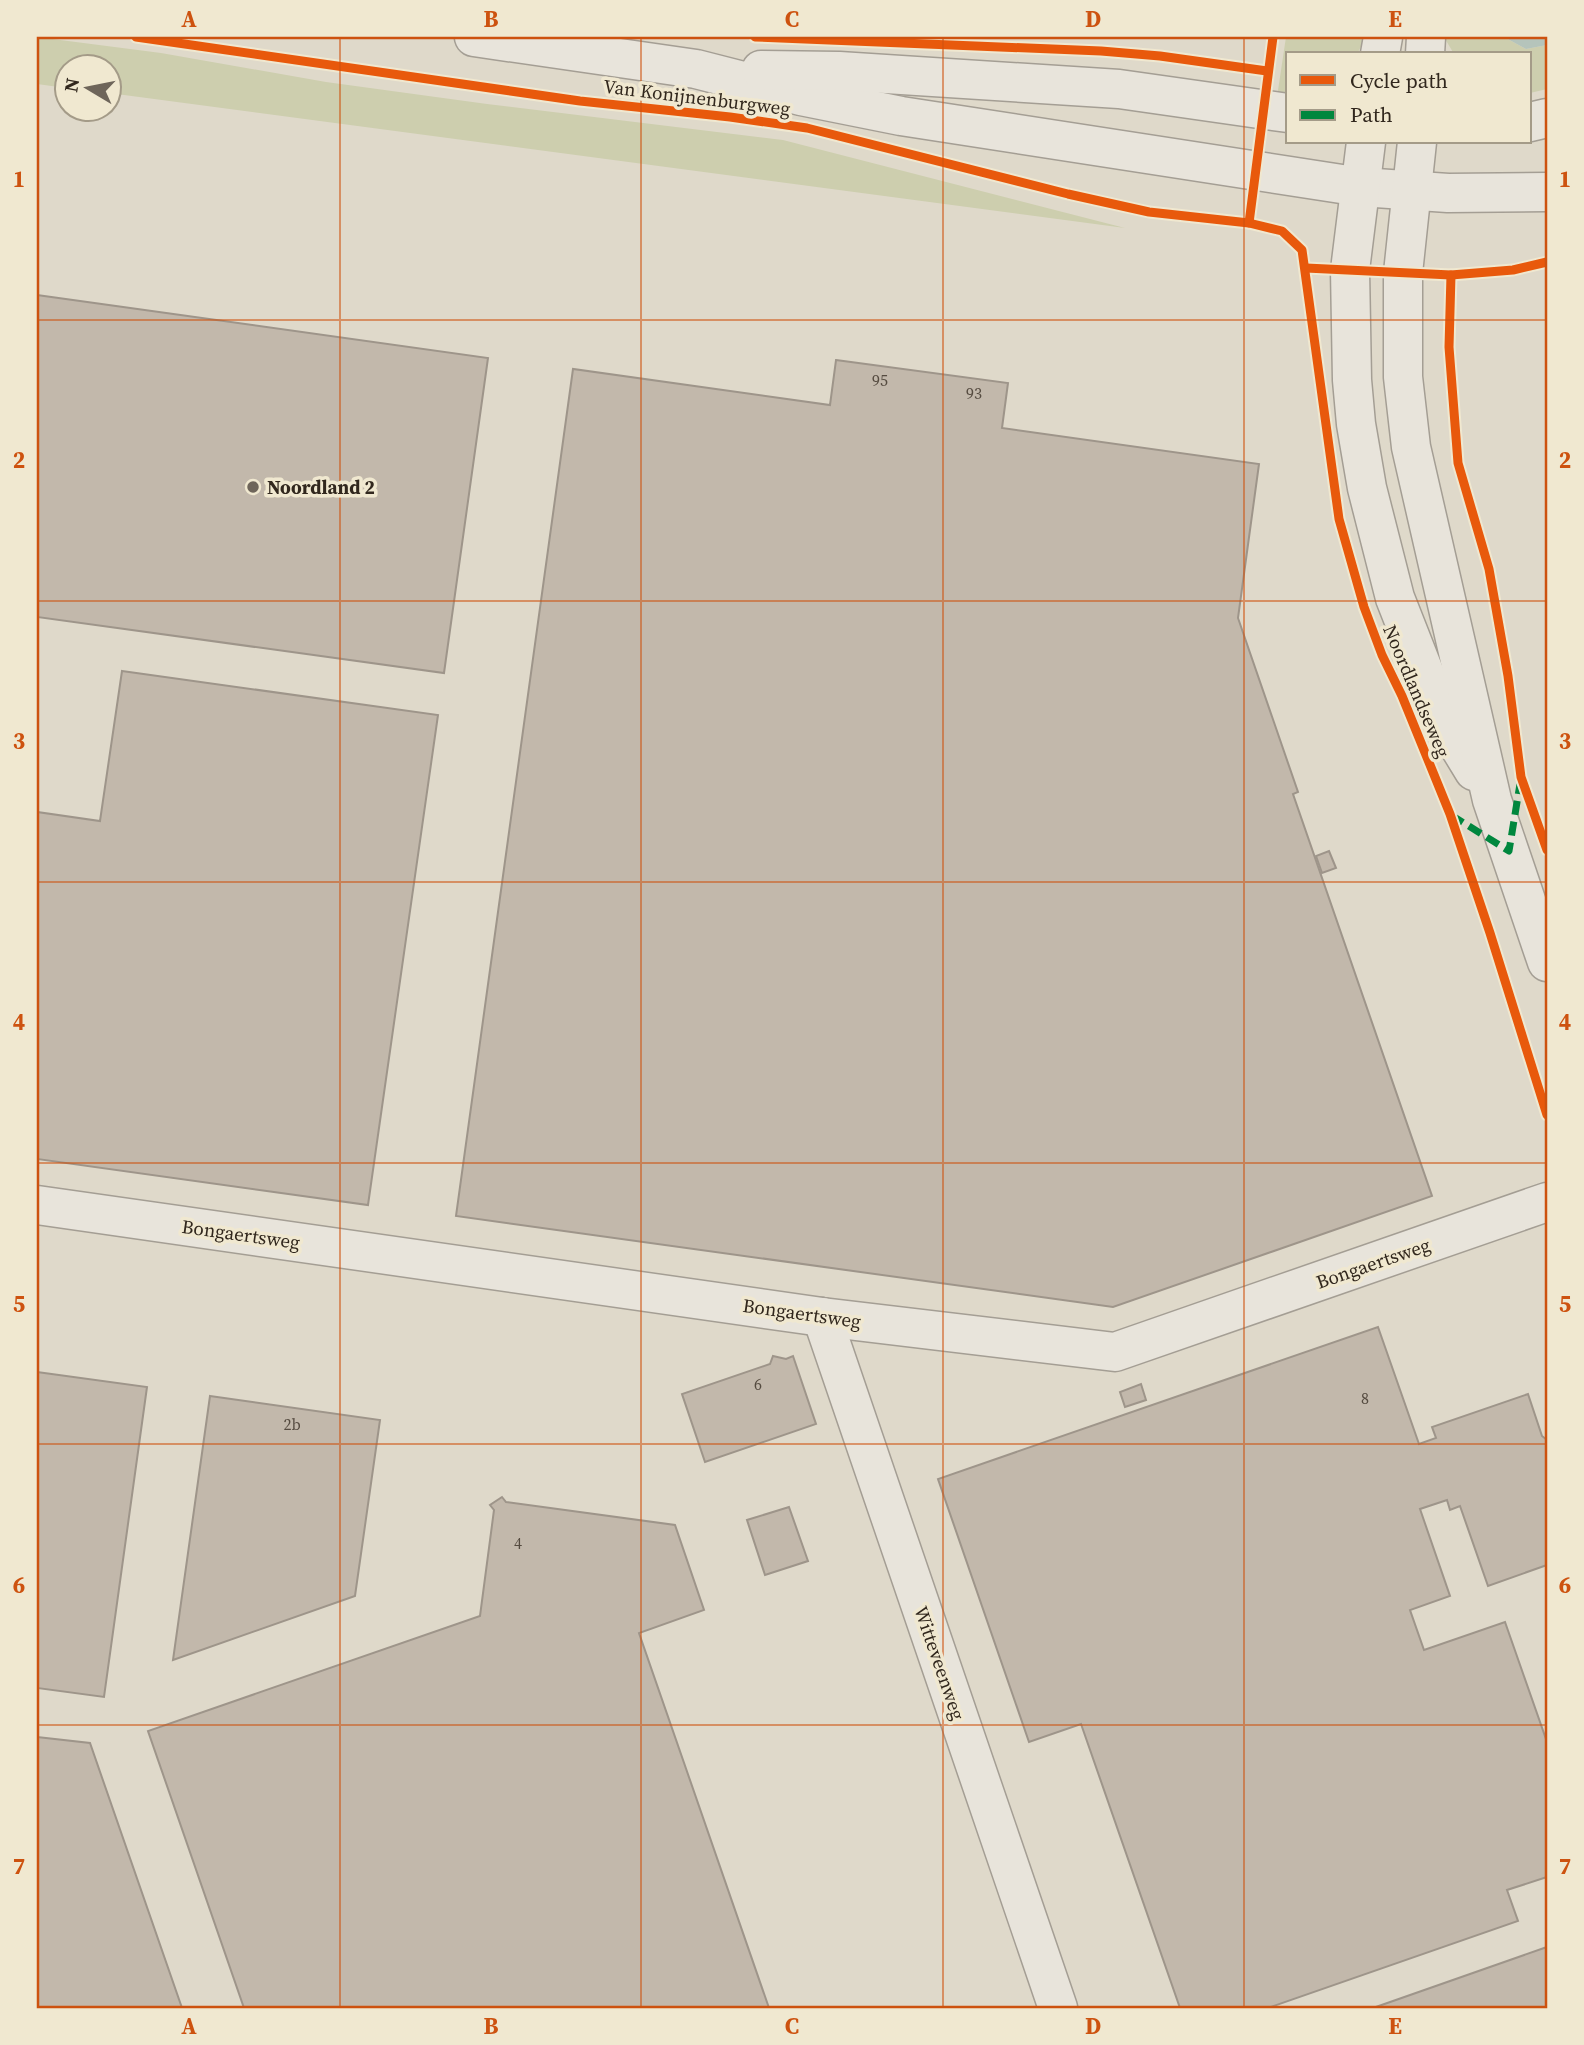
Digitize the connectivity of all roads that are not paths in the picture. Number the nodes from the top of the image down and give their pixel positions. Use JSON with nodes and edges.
{"nodes":[{"id":1,"x":474,"y":37,"type":"edge"},
{"id":2,"x":512,"y":39,"type":"edge"},
{"id":3,"x":696,"y":69,"type":"junction"},
{"id":4,"x":1286,"y":113,"type":"edge"},
{"id":5,"x":1366,"y":144,"type":"edge"},
{"id":6,"x":1417,"y":144,"type":"edge"},
{"id":7,"x":1361,"y":187,"type":"junction"},
{"id":8,"x":1411,"y":191,"type":"junction"},
{"id":9,"x":1547,"y":192,"type":"edge"},
{"id":10,"x":1492,"y":800,"type":"junction"},
{"id":11,"x":1547,"y":962,"type":"edge"},
{"id":12,"x":1547,"y":1202,"type":"edge"},
{"id":13,"x":37,"y":1205,"type":"edge"},
{"id":14,"x":822,"y":1317,"type":"junction"},
{"id":15,"x":1058,"y":2008,"type":"edge"}],
"edges":[{"from":1,"to":2,"type":"street","name":"Van Konijnenburgweg"},
{"from":2,"to":3,"type":"street","name":"Van Konijnenburgweg"},
{"from":3,"to":4,"type":"street","name":"Van Konijnenburgweg"},
{"from":3,"to":7,"type":"street","name":"Van Konijnenburgweg"},
{"from":5,"to":7,"type":"street","name":"Noordlandseweg"},
{"from":6,"to":8,"type":"street","name":"Noordlandseweg"},
{"from":7,"to":8,"type":"street","name":"Van Konijnenburgweg"},
{"from":7,"to":10,"type":"street","name":"Noordlandseweg"},
{"from":8,"to":9,"type":"street","name":"Van Konijnenburgweg"},
{"from":8,"to":10,"type":"street","name":"Noordlandseweg"},
{"from":10,"to":11,"type":"street","name":"Noordlandseweg"},
{"from":12,"to":14,"type":"street","name":"Bongaertsweg"},
{"from":13,"to":14,"type":"street","name":"Bongaertsweg"},
{"from":14,"to":15,"type":"street","name":"Witteveenweg"}]}
